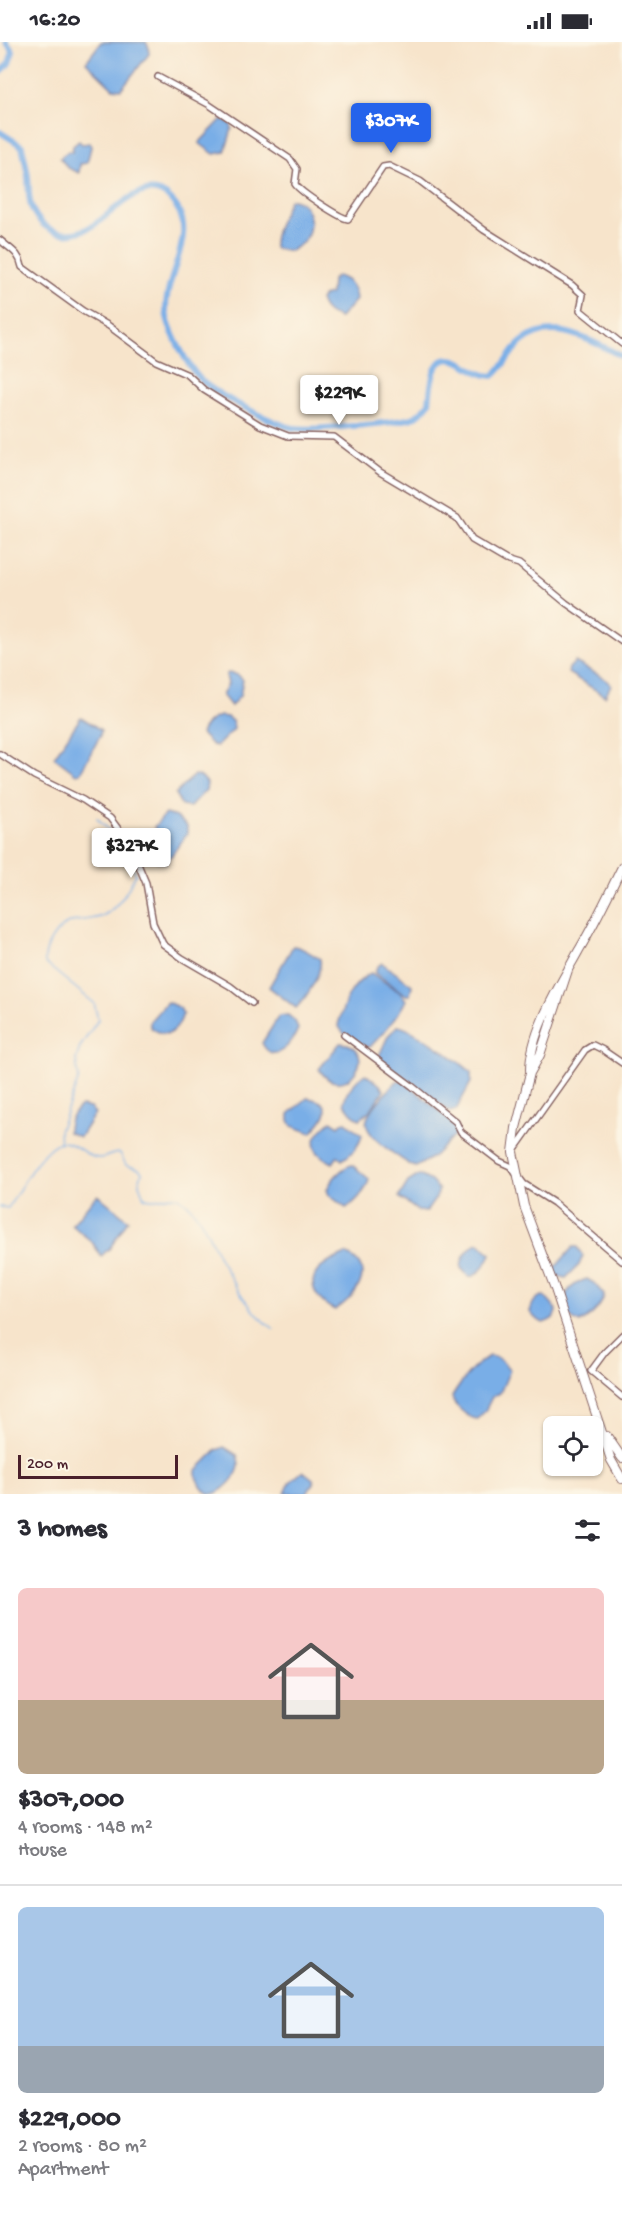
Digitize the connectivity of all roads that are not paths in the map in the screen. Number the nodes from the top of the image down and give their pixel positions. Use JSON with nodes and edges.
{"nodes":[{"id":1,"x":158,"y":77,"type":"dead end"},
{"id":2,"x":0,"y":240,"type":"edge"},
{"id":3,"x":622,"y":344,"type":"edge"},
{"id":4,"x":622,"y":642,"type":"edge"},
{"id":5,"x":0,"y":754,"type":"edge"},
{"id":6,"x":622,"y":867,"type":"edge"},
{"id":7,"x":252,"y":1003,"type":"dead end"},
{"id":8,"x":344,"y":1035,"type":"dead end"},
{"id":9,"x":622,"y":1063,"type":"edge"},
{"id":10,"x":513,"y":1152,"type":"junction"},
{"id":11,"x":516,"y":1175,"type":"junction"},
{"id":12,"x":622,"y":1261,"type":"edge"},
{"id":13,"x":622,"y":1335,"type":"edge"},
{"id":14,"x":622,"y":1397,"type":"edge"},
{"id":15,"x":598,"y":1416,"type":"edge"},
{"id":16,"x":603,"y":1430,"type":"edge"},
{"id":17,"x":603,"y":1432,"type":"edge"},
{"id":18,"x":622,"y":1458,"type":"edge"},
{"id":19,"x":622,"y":1479,"type":"edge"}],
"edges":[{"from":1,"to":3,"type":"street"},
{"from":2,"to":4,"type":"street"},
{"from":5,"to":7,"type":"street"},
{"from":6,"to":10,"type":"main road"},
{"from":8,"to":11,"type":"street"},
{"from":9,"to":10,"type":"street"},
{"from":10,"to":11,"type":"main road"},
{"from":11,"to":12,"type":"street"},
{"from":11,"to":15,"type":"main road"},
{"from":13,"to":14,"type":"street"},
{"from":16,"to":18,"type":"main road"},
{"from":17,"to":19,"type":"main road"}]}
